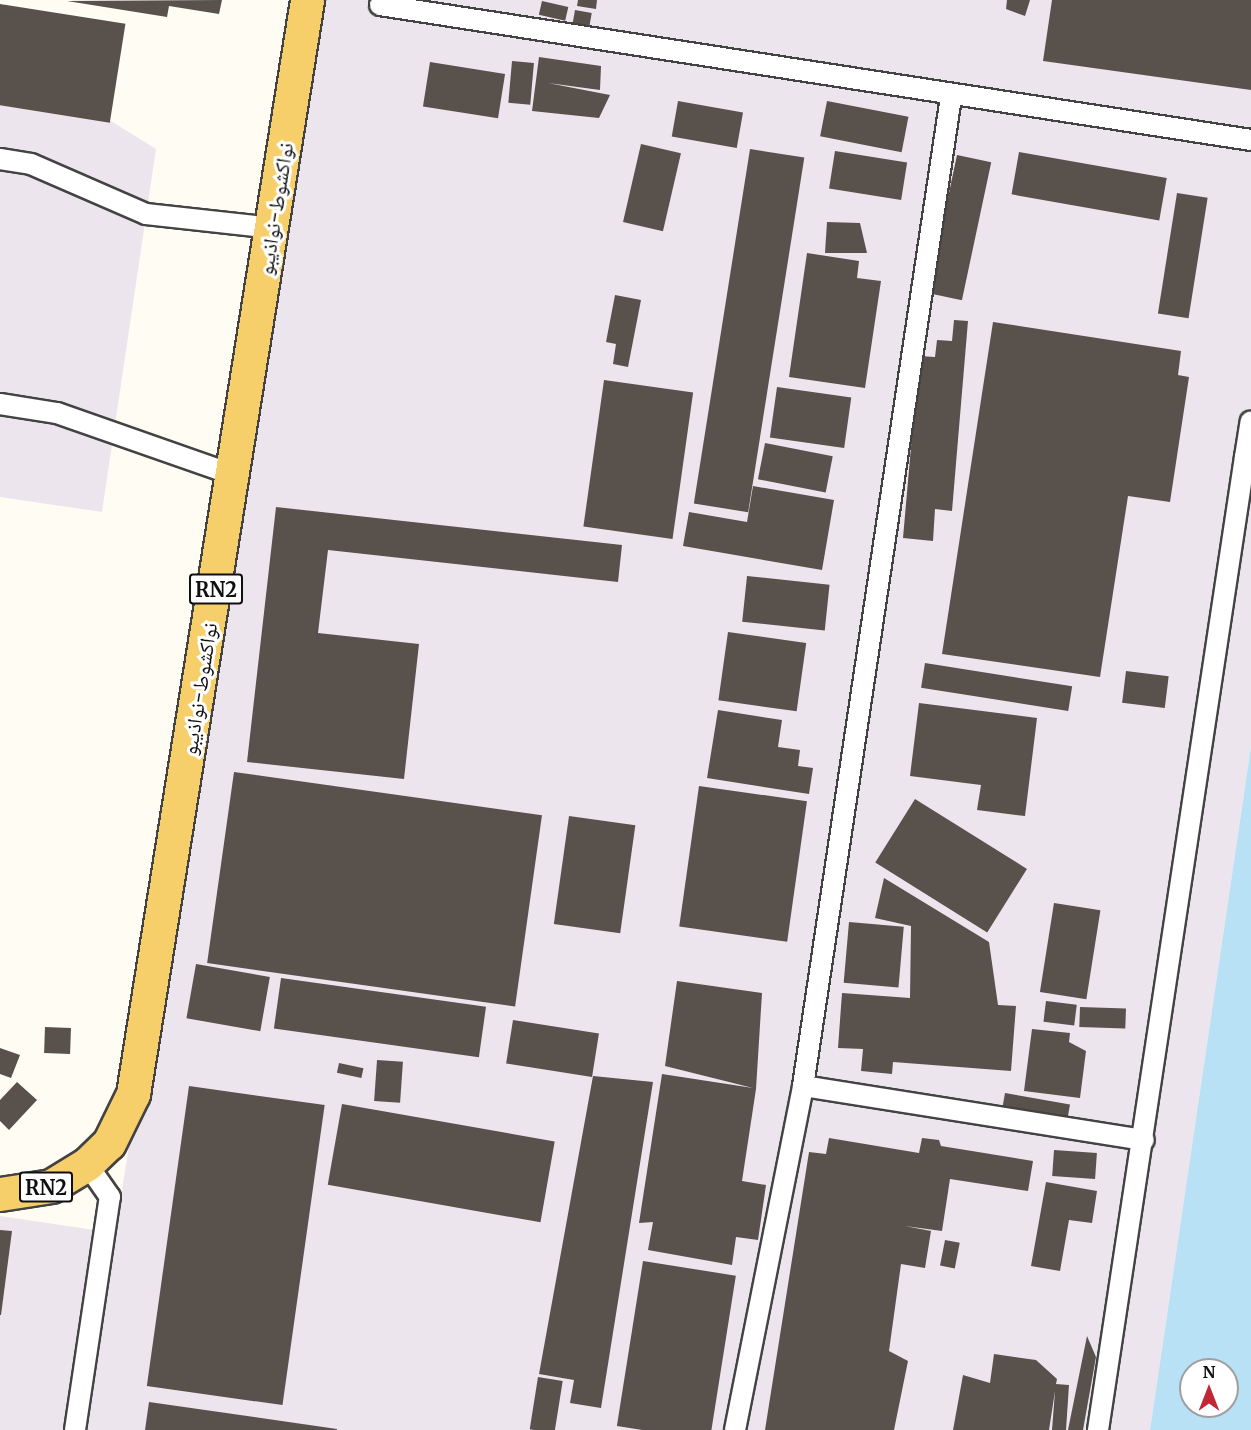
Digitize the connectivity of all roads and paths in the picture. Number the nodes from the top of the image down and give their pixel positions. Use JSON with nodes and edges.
{"nodes":[{"id":1,"x":307,"y":0,"type":"edge"},
{"id":2,"x":380,"y":5,"type":"dead end"},
{"id":3,"x":951,"y":97,"type":"junction"},
{"id":4,"x":1251,"y":140,"type":"edge"},
{"id":5,"x":0,"y":159,"type":"edge"},
{"id":6,"x":273,"y":228,"type":"junction"},
{"id":7,"x":0,"y":404,"type":"edge"},
{"id":8,"x":1251,"y":421,"type":"edge"},
{"id":9,"x":1248,"y":457,"type":"edge"},
{"id":10,"x":234,"y":475,"type":"junction"},
{"id":11,"x":803,"y":1086,"type":"junction"},
{"id":12,"x":1144,"y":1140,"type":"junction"},
{"id":13,"x":87,"y":1164,"type":"junction"},
{"id":14,"x":0,"y":1194,"type":"edge"},
{"id":15,"x":75,"y":1430,"type":"edge"},
{"id":16,"x":735,"y":1430,"type":"edge"},
{"id":17,"x":1098,"y":1430,"type":"edge"}],
"edges":[{"from":1,"to":6,"type":"main road","name":"نواكشوط-نواذيبو","number":"RN2"},
{"from":2,"to":3,"type":"lane"},
{"from":3,"to":4,"type":"lane"},
{"from":3,"to":11,"type":"lane"},
{"from":5,"to":6,"type":"lane"},
{"from":6,"to":10,"type":"main road","name":"نواكشوط-نواذيبو","number":"RN2"},
{"from":7,"to":10,"type":"lane"},
{"from":8,"to":9,"type":"lane"},
{"from":9,"to":12,"type":"lane"},
{"from":10,"to":13,"type":"main road","name":"نواكشوط-نواذيبو","number":"RN2"},
{"from":11,"to":12,"type":"lane"},
{"from":11,"to":16,"type":"lane"},
{"from":12,"to":17,"type":"lane"},
{"from":13,"to":14,"type":"main road","name":"نواكشوط-نواذيبو","number":"RN2"},
{"from":13,"to":15,"type":"lane"}]}
